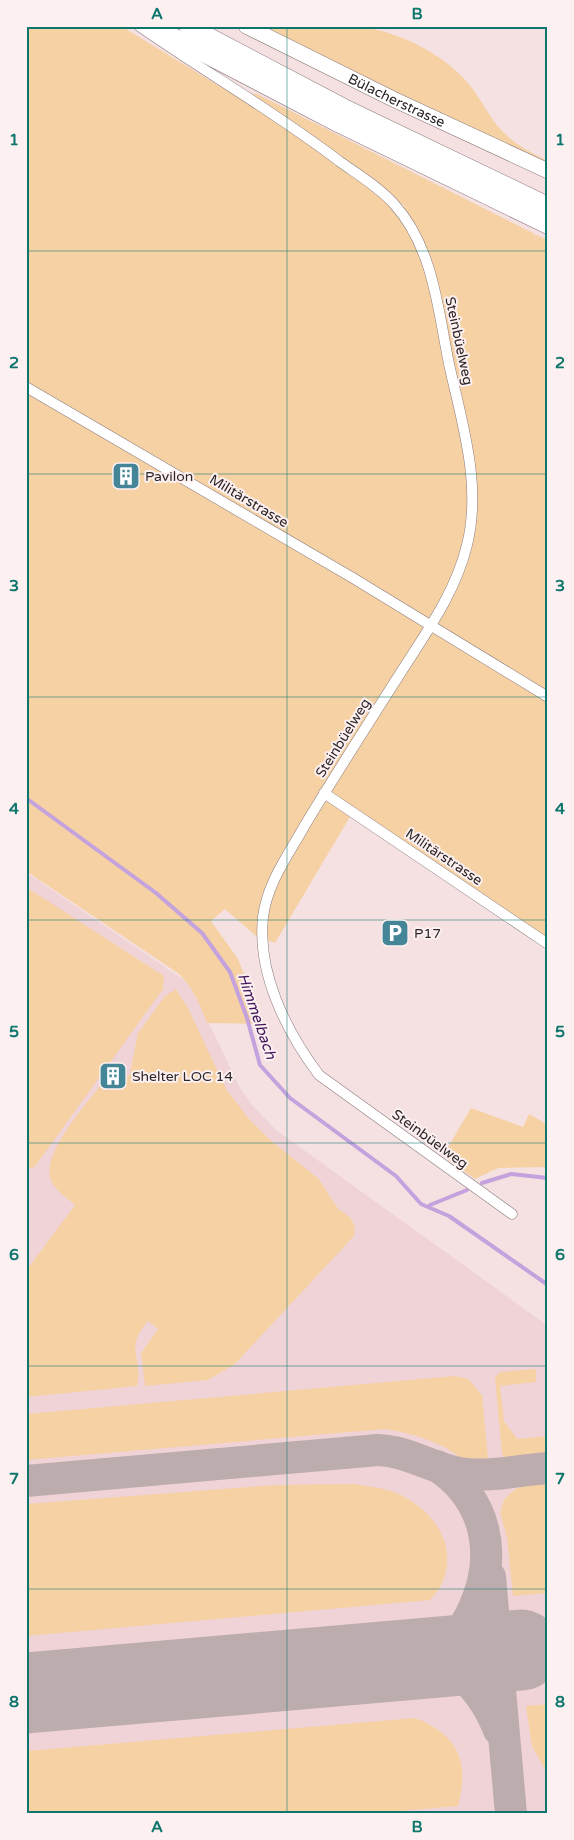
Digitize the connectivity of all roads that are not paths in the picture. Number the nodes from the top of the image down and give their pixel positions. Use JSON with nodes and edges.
{"nodes":[{"id":1,"x":139,"y":26,"type":"edge"},
{"id":2,"x":152,"y":26,"type":"edge"},
{"id":3,"x":188,"y":26,"type":"edge"},
{"id":4,"x":246,"y":26,"type":"edge"},
{"id":5,"x":548,"y":171,"type":"edge"},
{"id":6,"x":548,"y":206,"type":"edge"},
{"id":7,"x":548,"y":225,"type":"edge"},
{"id":8,"x":26,"y":386,"type":"edge"},
{"id":9,"x":431,"y":625,"type":"junction"},
{"id":10,"x":548,"y":697,"type":"edge"},
{"id":11,"x":324,"y":794,"type":"junction"},
{"id":12,"x":548,"y":944,"type":"edge"},
{"id":13,"x":512,"y":1214,"type":"dead end"}],
"edges":[{"from":1,"to":9,"type":"street","name":"Steinbüelweg"},
{"from":2,"to":7,"type":"highway"},
{"from":3,"to":6,"type":"highway"},
{"from":4,"to":5,"type":"main road","name":"Bülacherstrasse"},
{"from":8,"to":9,"type":"street","name":"Militärstrasse"},
{"from":9,"to":10,"type":"street","name":"Militärstrasse"},
{"from":9,"to":11,"type":"street","name":"Steinbüelweg"},
{"from":11,"to":12,"type":"street","name":"Militärstrasse"},
{"from":11,"to":13,"type":"street","name":"Steinbüelweg"}]}
